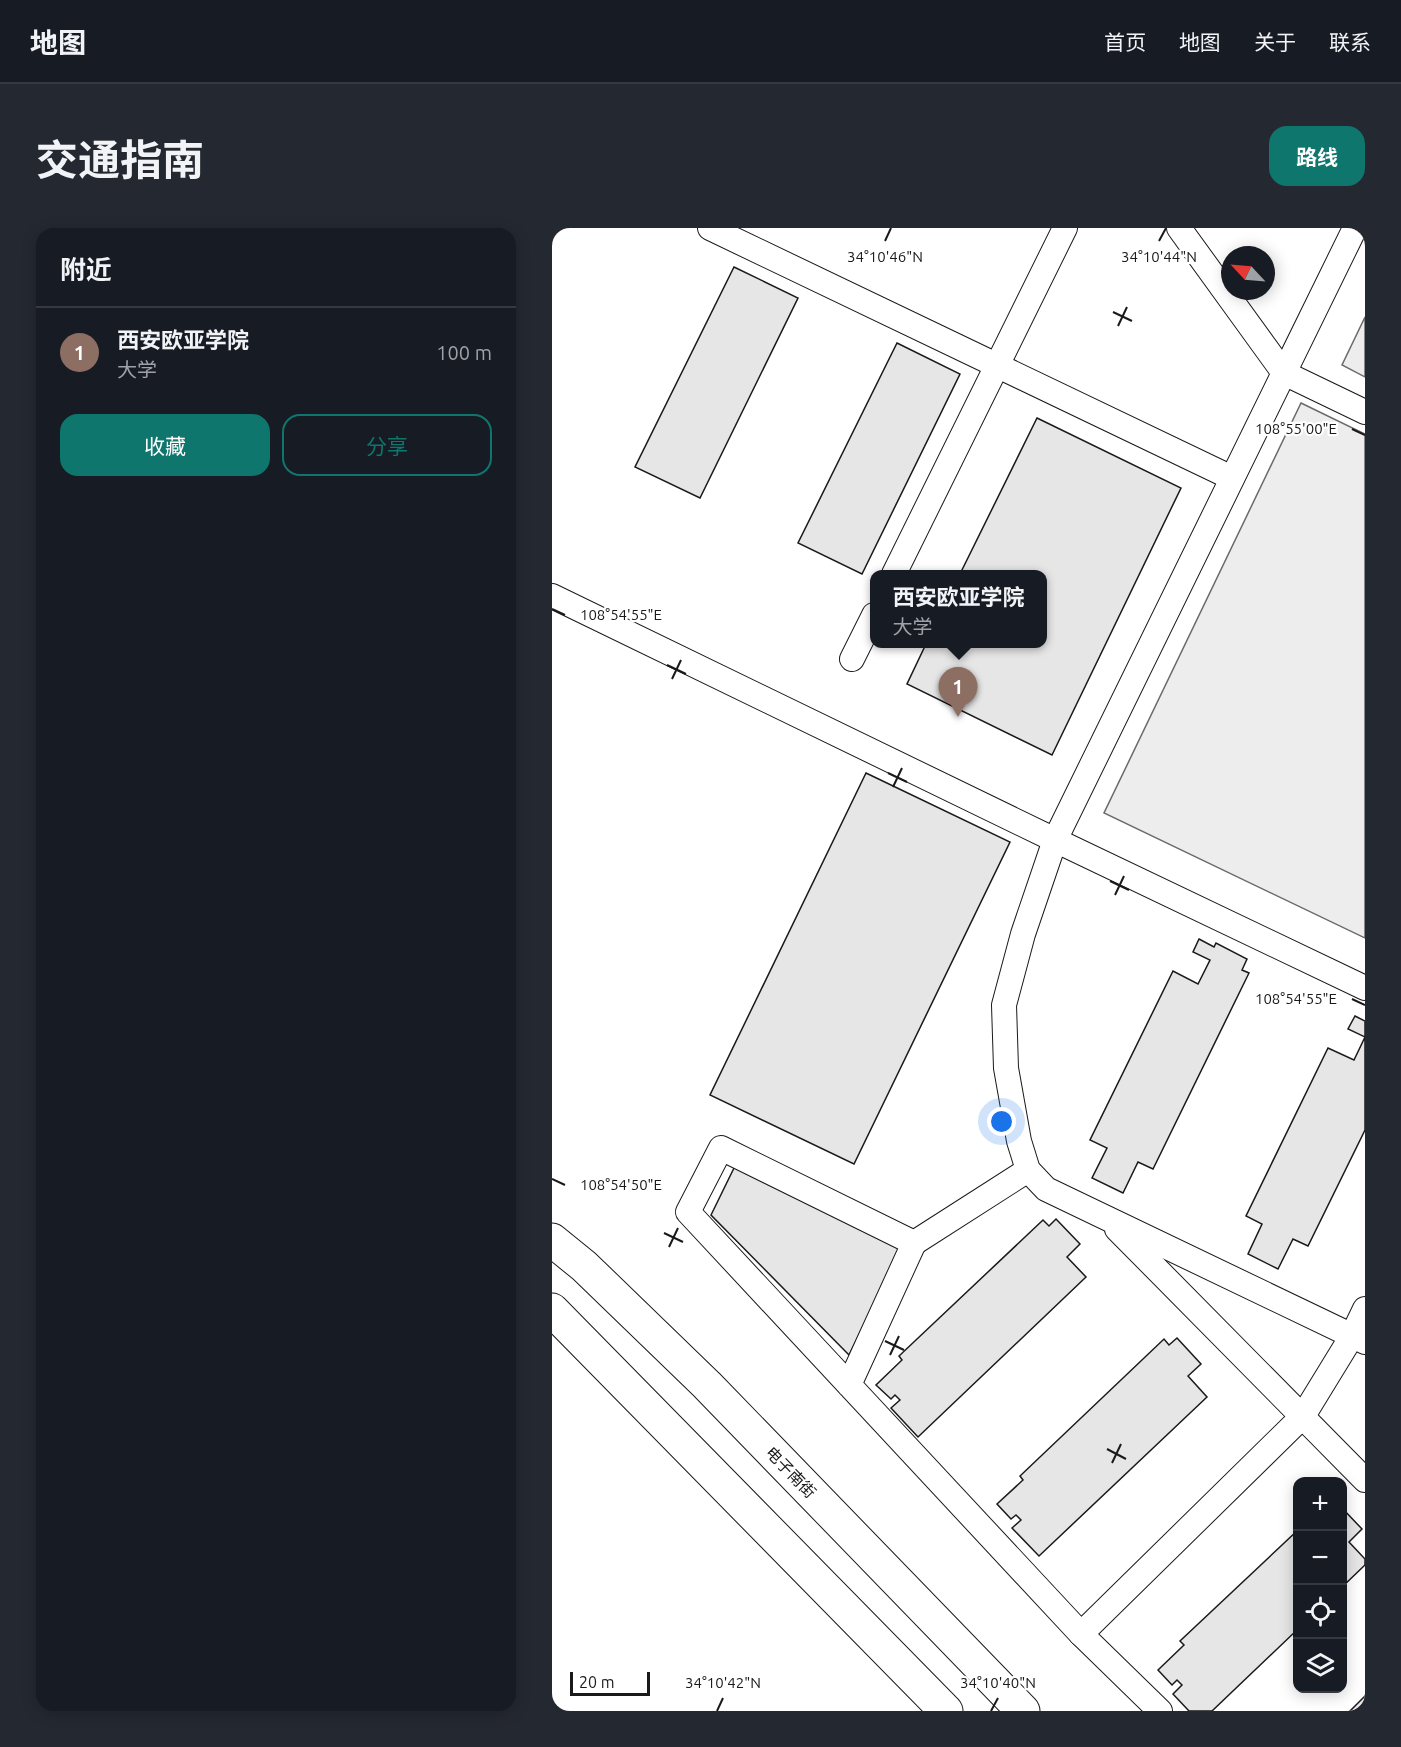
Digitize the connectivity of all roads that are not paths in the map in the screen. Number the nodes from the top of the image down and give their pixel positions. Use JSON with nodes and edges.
{"nodes":[{"id":1,"x":710,"y":228,"type":"edge"},
{"id":2,"x":1065,"y":228,"type":"edge"},
{"id":3,"x":1179,"y":228,"type":"edge"},
{"id":4,"x":1355,"y":228,"type":"edge"},
{"id":5,"x":997,"y":366,"type":"junction"},
{"id":6,"x":1284,"y":373,"type":"junction"},
{"id":7,"x":1365,"y":412,"type":"edge"},
{"id":8,"x":1232,"y":478,"type":"junction"},
{"id":9,"x":896,"y":570,"type":"edge"},
{"id":10,"x":552,"y":596,"type":"edge"},
{"id":11,"x":870,"y":623,"type":"edge"},
{"id":12,"x":852,"y":659,"type":"dead end"},
{"id":13,"x":1055,"y":840,"type":"junction"},
{"id":14,"x":1365,"y":988,"type":"edge"},
{"id":15,"x":1028,"y":1170,"type":"junction"},
{"id":16,"x":1104,"y":1217,"type":"junction"},
{"id":17,"x":552,"y":1240,"type":"edge"},
{"id":18,"x":914,"y":1243,"type":"junction"},
{"id":19,"x":1365,"y":1309,"type":"edge"},
{"id":20,"x":552,"y":1310,"type":"edge"},
{"id":21,"x":1358,"y":1339,"type":"edge"},
{"id":22,"x":849,"y":1384,"type":"junction"},
{"id":23,"x":1303,"y":1416,"type":"junction"},
{"id":24,"x":1365,"y":1480,"type":"edge"},
{"id":25,"x":1081,"y":1634,"type":"junction"},
{"id":26,"x":946,"y":1711,"type":"edge"},
{"id":27,"x":1023,"y":1711,"type":"edge"},
{"id":28,"x":1160,"y":1711,"type":"edge"}],
"edges":[{"from":1,"to":5,"type":"street"},
{"from":2,"to":5,"type":"street"},
{"from":3,"to":6,"type":"street"},
{"from":4,"to":6,"type":"street"},
{"from":5,"to":8,"type":"street"},
{"from":5,"to":9,"type":"street"},
{"from":6,"to":7,"type":"street"},
{"from":6,"to":8,"type":"street"},
{"from":8,"to":13,"type":"street"},
{"from":10,"to":13,"type":"street"},
{"from":11,"to":12,"type":"street"},
{"from":13,"to":14,"type":"street"},
{"from":13,"to":15,"type":"street"},
{"from":15,"to":16,"type":"street"},
{"from":15,"to":18,"type":"street"},
{"from":16,"to":21,"type":"street"},
{"from":16,"to":23,"type":"street"},
{"from":17,"to":27,"type":"main road","name":"电子南街"},
{"from":18,"to":22,"type":"street"},
{"from":18,"to":22,"type":"street"},
{"from":19,"to":21,"type":"street"},
{"from":20,"to":26,"type":"main road"},
{"from":21,"to":23,"type":"street"},
{"from":22,"to":25,"type":"street"},
{"from":23,"to":24,"type":"street"},
{"from":23,"to":25,"type":"street"},
{"from":25,"to":28,"type":"street"}]}
